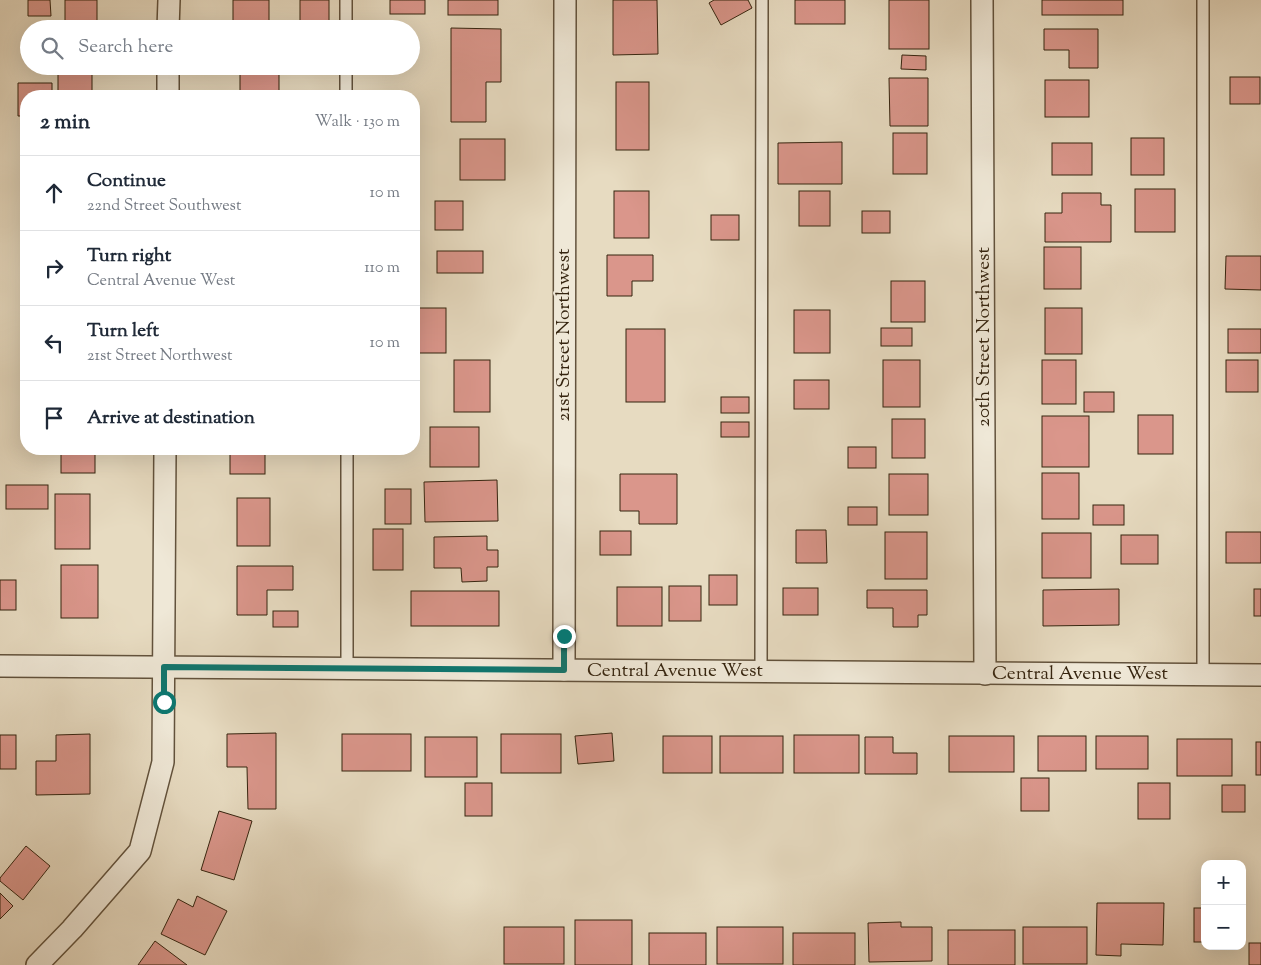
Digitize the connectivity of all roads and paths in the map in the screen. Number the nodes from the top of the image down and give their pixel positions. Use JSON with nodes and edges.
{"nodes":[{"id":1,"x":168,"y":0,"type":"edge"},
{"id":2,"x":346,"y":0,"type":"edge"},
{"id":3,"x":565,"y":0,"type":"edge"},
{"id":4,"x":762,"y":0,"type":"edge"},
{"id":5,"x":982,"y":0,"type":"edge"},
{"id":6,"x":1203,"y":0,"type":"edge"},
{"id":7,"x":168,"y":20,"type":"edge"},
{"id":8,"x":346,"y":20,"type":"edge"},
{"id":9,"x":168,"y":75,"type":"edge"},
{"id":10,"x":346,"y":75,"type":"edge"},
{"id":11,"x":168,"y":90,"type":"edge"},
{"id":12,"x":346,"y":90,"type":"edge"},
{"id":13,"x":165,"y":455,"type":"edge"},
{"id":14,"x":347,"y":455,"type":"edge"},
{"id":15,"x":0,"y":666,"type":"edge"},
{"id":16,"x":164,"y":667,"type":"junction"},
{"id":17,"x":347,"y":668,"type":"junction"},
{"id":18,"x":564,"y":670,"type":"junction"},
{"id":19,"x":761,"y":672,"type":"junction"},
{"id":20,"x":985,"y":674,"type":"junction"},
{"id":21,"x":1203,"y":675,"type":"junction"},
{"id":22,"x":1261,"y":675,"type":"edge"},
{"id":23,"x":38,"y":965,"type":"edge"}],
"edges":[{"from":1,"to":7,"type":"street"},
{"from":2,"to":8,"type":"lane"},
{"from":3,"to":18,"type":"street","name":"21st Street Northwest"},
{"from":4,"to":19,"type":"lane"},
{"from":5,"to":20,"type":"street","name":"20th Street Northwest"},
{"from":6,"to":21,"type":"lane"},
{"from":9,"to":11,"type":"street"},
{"from":10,"to":12,"type":"lane"},
{"from":13,"to":16,"type":"street"},
{"from":14,"to":17,"type":"lane"},
{"from":15,"to":16,"type":"street","name":"Central Avenue West"},
{"from":16,"to":17,"type":"street","name":"Central Avenue West"},
{"from":16,"to":23,"type":"street"},
{"from":17,"to":18,"type":"street","name":"Central Avenue West"},
{"from":18,"to":19,"type":"street","name":"Central Avenue West"},
{"from":19,"to":20,"type":"street","name":"Central Avenue West"},
{"from":20,"to":21,"type":"street","name":"Central Avenue West"},
{"from":21,"to":22,"type":"street","name":"Central Avenue West"}]}
